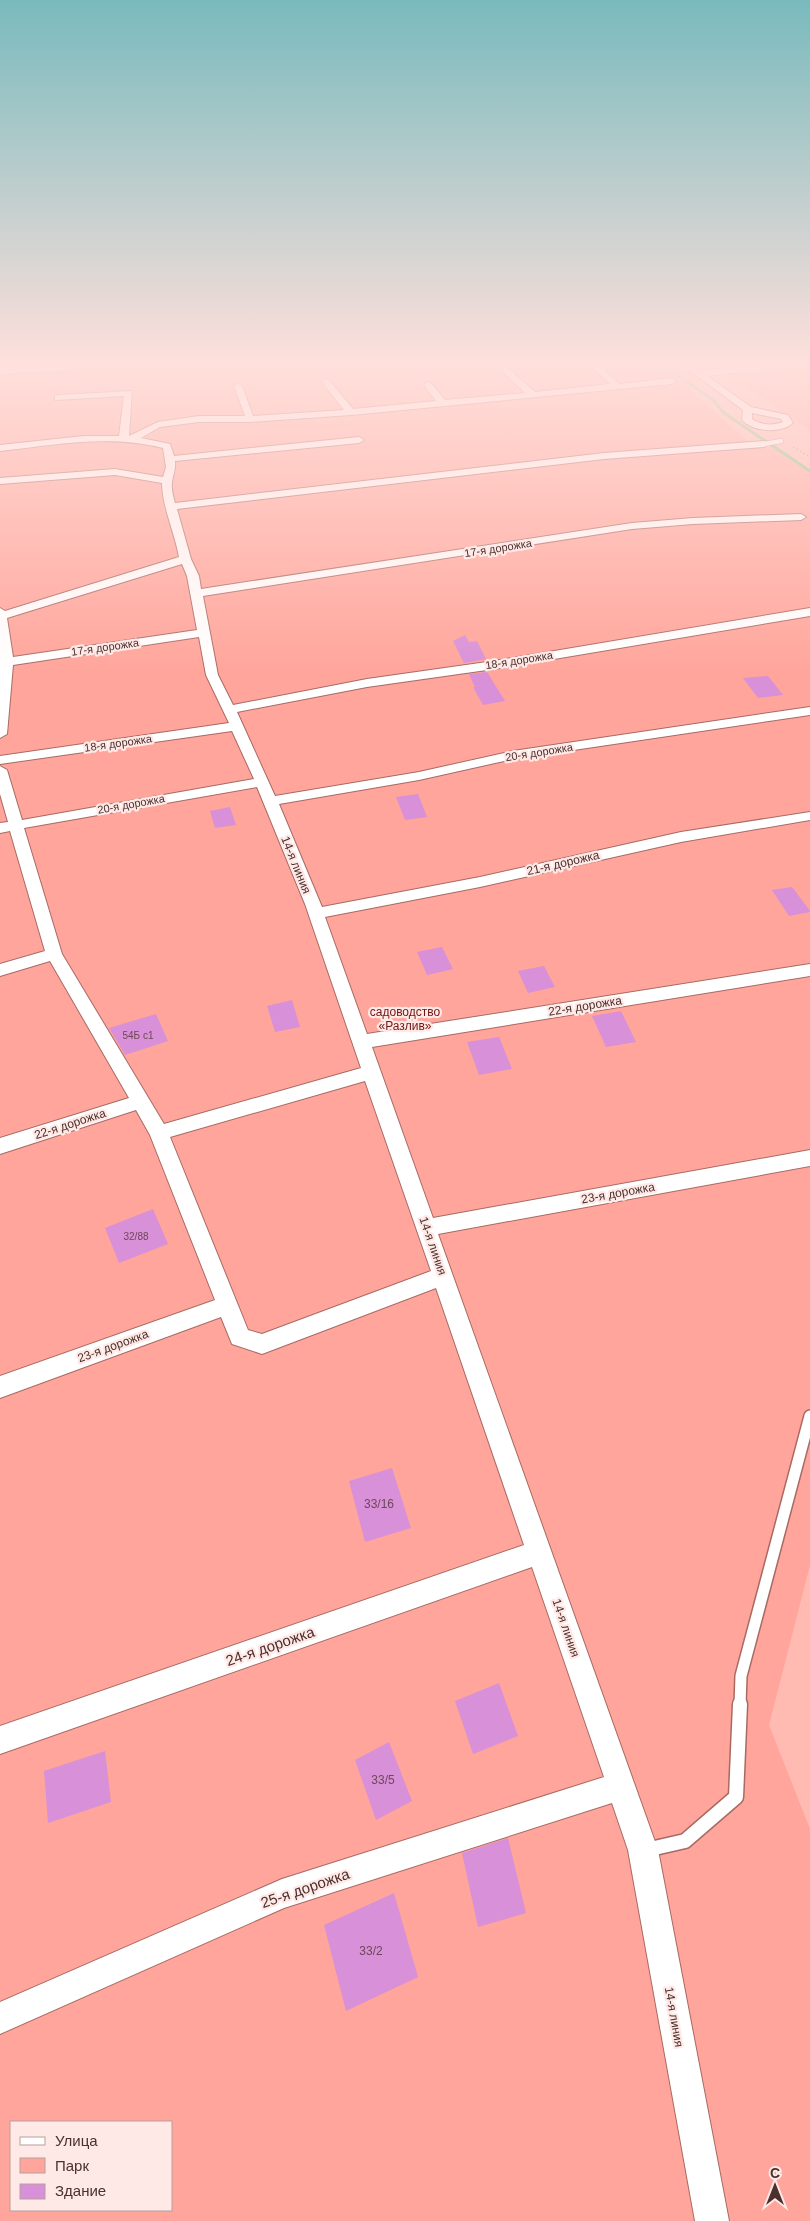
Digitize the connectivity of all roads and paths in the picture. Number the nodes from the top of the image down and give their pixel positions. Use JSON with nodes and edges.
{"nodes":[{"id":1,"x":171,"y":468,"type":"edge"},
{"id":2,"x":504,"y":468,"type":"edge"},
{"id":3,"x":0,"y":481,"type":"edge"},
{"id":4,"x":167,"y":481,"type":"junction"},
{"id":5,"x":173,"y":506,"type":"junction"},
{"id":6,"x":805,"y":517,"type":"edge"},
{"id":7,"x":185,"y":559,"type":"junction"},
{"id":8,"x":197,"y":593,"type":"junction"},
{"id":9,"x":0,"y":612,"type":"edge"},
{"id":10,"x":810,"y":612,"type":"edge"},
{"id":11,"x":0,"y":616,"type":"edge"},
{"id":12,"x":203,"y":634,"type":"junction"},
{"id":13,"x":4,"y":662,"type":"edge"},
{"id":14,"x":810,"y":711,"type":"edge"},
{"id":15,"x":233,"y":718,"type":"junction"},
{"id":16,"x":0,"y":734,"type":"edge"},
{"id":17,"x":0,"y":760,"type":"edge"},
{"id":18,"x":0,"y":770,"type":"edge"},
{"id":19,"x":262,"y":782,"type":"junction"},
{"id":20,"x":270,"y":801,"type":"junction"},
{"id":21,"x":810,"y":816,"type":"edge"},
{"id":22,"x":8,"y":826,"type":"edge"},
{"id":23,"x":316,"y":913,"type":"junction"},
{"id":24,"x":54,"y":954,"type":"junction"},
{"id":25,"x":0,"y":970,"type":"edge"},
{"id":26,"x":810,"y":970,"type":"edge"},
{"id":27,"x":361,"y":1042,"type":"junction"},
{"id":28,"x":372,"y":1072,"type":"junction"},
{"id":29,"x":140,"y":1102,"type":"junction"},
{"id":30,"x":158,"y":1133,"type":"junction"},
{"id":31,"x":0,"y":1146,"type":"edge"},
{"id":32,"x":810,"y":1158,"type":"edge"},
{"id":33,"x":426,"y":1228,"type":"junction"},
{"id":34,"x":443,"y":1276,"type":"junction"},
{"id":35,"x":226,"y":1305,"type":"junction"},
{"id":36,"x":262,"y":1344,"type":"joint"},
{"id":37,"x":0,"y":1387,"type":"edge"},
{"id":38,"x":810,"y":1416,"type":"edge"},
{"id":39,"x":539,"y":1552,"type":"junction"},
{"id":40,"x":0,"y":1740,"type":"edge"},
{"id":41,"x":621,"y":1786,"type":"junction"},
{"id":42,"x":643,"y":1850,"type":"junction"},
{"id":43,"x":0,"y":2018,"type":"edge"},
{"id":44,"x":712,"y":2221,"type":"edge"}],
"edges":[{"from":1,"to":4,"type":"street","name":"14-я линия"},
{"from":2,"to":5,"type":"street"},
{"from":3,"to":4,"type":"street"},
{"from":4,"to":5,"type":"street","name":"14-я линия"},
{"from":5,"to":7,"type":"street","name":"14-я линия"},
{"from":6,"to":8,"type":"street","name":"17-я дорожка"},
{"from":7,"to":8,"type":"street","name":"14-я линия"},
{"from":7,"to":11,"type":"street"},
{"from":8,"to":12,"type":"street","name":"14-я линия"},
{"from":9,"to":11,"type":"street"},
{"from":10,"to":15,"type":"street","name":"18-я дорожка"},
{"from":11,"to":13,"type":"street"},
{"from":12,"to":13,"type":"street","name":"17-я дорожка"},
{"from":12,"to":15,"type":"street","name":"14-я линия"},
{"from":13,"to":16,"type":"street"},
{"from":14,"to":20,"type":"street","name":"20-я дорожка"},
{"from":15,"to":17,"type":"street","name":"18-я дорожка"},
{"from":15,"to":19,"type":"street","name":"14-я линия"},
{"from":18,"to":22,"type":"street"},
{"from":19,"to":20,"type":"street","name":"14-я линия"},
{"from":19,"to":22,"type":"street","name":"20-я дорожка"},
{"from":20,"to":23,"type":"street","name":"14-я линия"},
{"from":21,"to":23,"type":"street","name":"21-я дорожка"},
{"from":22,"to":24,"type":"street"},
{"from":23,"to":27,"type":"street","name":"14-я линия"},
{"from":24,"to":25,"type":"street"},
{"from":24,"to":29,"type":"street"},
{"from":26,"to":27,"type":"street","name":"22-я дорожка"},
{"from":27,"to":28,"type":"street","name":"14-я линия"},
{"from":28,"to":30,"type":"street"},
{"from":28,"to":33,"type":"street","name":"14-я линия"},
{"from":29,"to":30,"type":"street"},
{"from":29,"to":31,"type":"street","name":"22-я дорожка"},
{"from":30,"to":35,"type":"street"},
{"from":32,"to":33,"type":"street","name":"23-я дорожка"},
{"from":33,"to":34,"type":"street","name":"14-я линия"},
{"from":34,"to":36,"type":"street"},
{"from":34,"to":39,"type":"street","name":"14-я линия"},
{"from":35,"to":36,"type":"street"},
{"from":35,"to":37,"type":"street","name":"23-я дорожка"},
{"from":38,"to":42,"type":"lane"},
{"from":39,"to":40,"type":"street","name":"24-я дорожка"},
{"from":39,"to":41,"type":"street","name":"14-я линия"},
{"from":41,"to":42,"type":"street","name":"14-я линия"},
{"from":41,"to":43,"type":"street","name":"25-я дорожка"},
{"from":42,"to":44,"type":"street","name":"14-я линия"}]}
